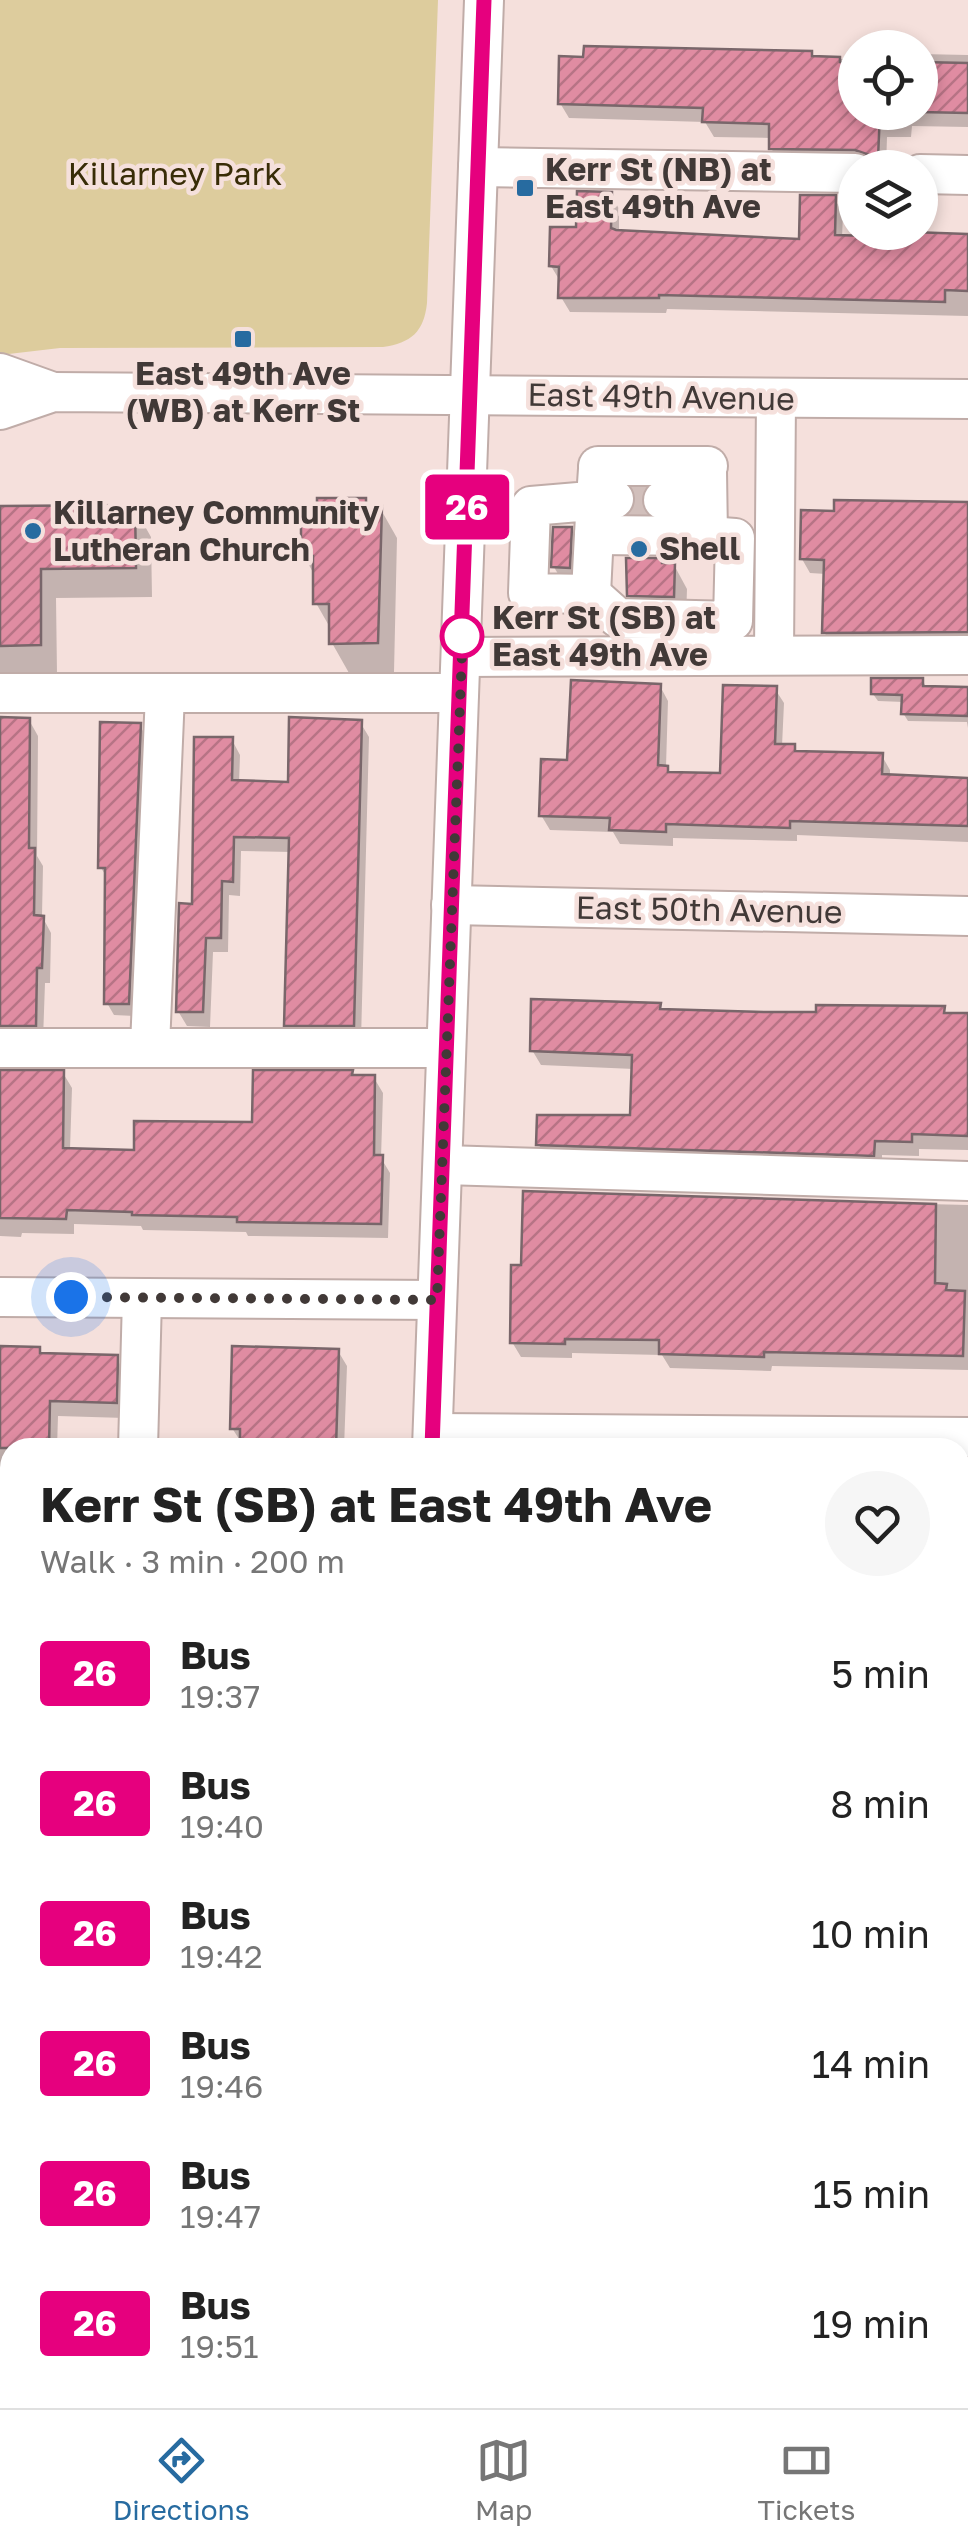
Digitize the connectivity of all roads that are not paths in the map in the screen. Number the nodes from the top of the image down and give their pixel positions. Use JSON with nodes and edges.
{"nodes":[{"id":1,"x":484,"y":0,"type":"edge"},
{"id":2,"x":478,"y":167,"type":"junction"},
{"id":3,"x":838,"y":173,"type":"edge"},
{"id":4,"x":938,"y":174,"type":"edge"},
{"id":5,"x":968,"y":175,"type":"edge"},
{"id":6,"x":0,"y":372,"type":"edge"},
{"id":7,"x":54,"y":392,"type":"junction"},
{"id":8,"x":472,"y":394,"type":"junction"},
{"id":9,"x":776,"y":399,"type":"junction"},
{"id":10,"x":968,"y":399,"type":"edge"},
{"id":11,"x":0,"y":410,"type":"edge"},
{"id":12,"x":707,"y":493,"type":"junction"},
{"id":13,"x":600,"y":494,"type":"junction"},
{"id":14,"x":663,"y":500,"type":"tunnel mouth"},
{"id":15,"x":591,"y":594,"type":"junction"},
{"id":16,"x":774,"y":654,"type":"junction"},
{"id":17,"x":968,"y":655,"type":"edge"},
{"id":18,"x":460,"y":675,"type":"junction"},
{"id":19,"x":0,"y":693,"type":"edge"},
{"id":20,"x":165,"y":694,"type":"junction"},
{"id":21,"x":451,"y":905,"type":"junction"},
{"id":22,"x":968,"y":916,"type":"edge"},
{"id":23,"x":150,"y":1046,"type":"junction"},
{"id":24,"x":0,"y":1048,"type":"edge"},
{"id":25,"x":446,"y":1048,"type":"junction"},
{"id":26,"x":444,"y":1165,"type":"junction"},
{"id":27,"x":968,"y":1181,"type":"edge"},
{"id":28,"x":0,"y":1297,"type":"edge"},
{"id":29,"x":142,"y":1298,"type":"junction"},
{"id":30,"x":437,"y":1300,"type":"junction"},
{"id":31,"x":968,"y":1437,"type":"edge"},
{"id":32,"x":138,"y":1438,"type":"edge"},
{"id":33,"x":432,"y":1438,"type":"edge"},
{"id":34,"x":913,"y":1438,"type":"edge"}],
"edges":[{"from":1,"to":2,"type":"street"},
{"from":2,"to":3,"type":"street"},
{"from":2,"to":8,"type":"street"},
{"from":4,"to":5,"type":"street"},
{"from":6,"to":7,"type":"street","name":"East 49th Avenue"},
{"from":7,"to":8,"type":"street","name":"East 49th Avenue"},
{"from":7,"to":11,"type":"street","name":"East 49th Avenue"},
{"from":8,"to":9,"type":"street","name":"East 49th Avenue"},
{"from":8,"to":18,"type":"street"},
{"from":9,"to":10,"type":"street","name":"East 49th Avenue"},
{"from":9,"to":16,"type":"street"},
{"from":12,"to":13,"type":"street"},
{"from":12,"to":13,"type":"street"},
{"from":12,"to":14,"type":"street"},
{"from":12,"to":15,"type":"street"},
{"from":13,"to":15,"type":"street"},
{"from":13,"to":15,"type":"street"},
{"from":16,"to":17,"type":"street"},
{"from":16,"to":18,"type":"street"},
{"from":18,"to":20,"type":"street"},
{"from":18,"to":21,"type":"street"},
{"from":19,"to":20,"type":"street"},
{"from":20,"to":23,"type":"street"},
{"from":21,"to":22,"type":"street","name":"East 50th Avenue"},
{"from":21,"to":25,"type":"street"},
{"from":23,"to":24,"type":"street"},
{"from":23,"to":25,"type":"street"},
{"from":25,"to":26,"type":"street"},
{"from":26,"to":27,"type":"street"},
{"from":26,"to":30,"type":"street"},
{"from":28,"to":29,"type":"street"},
{"from":29,"to":30,"type":"street"},
{"from":29,"to":32,"type":"street"},
{"from":30,"to":33,"type":"street"},
{"from":31,"to":34,"type":"street"}]}
